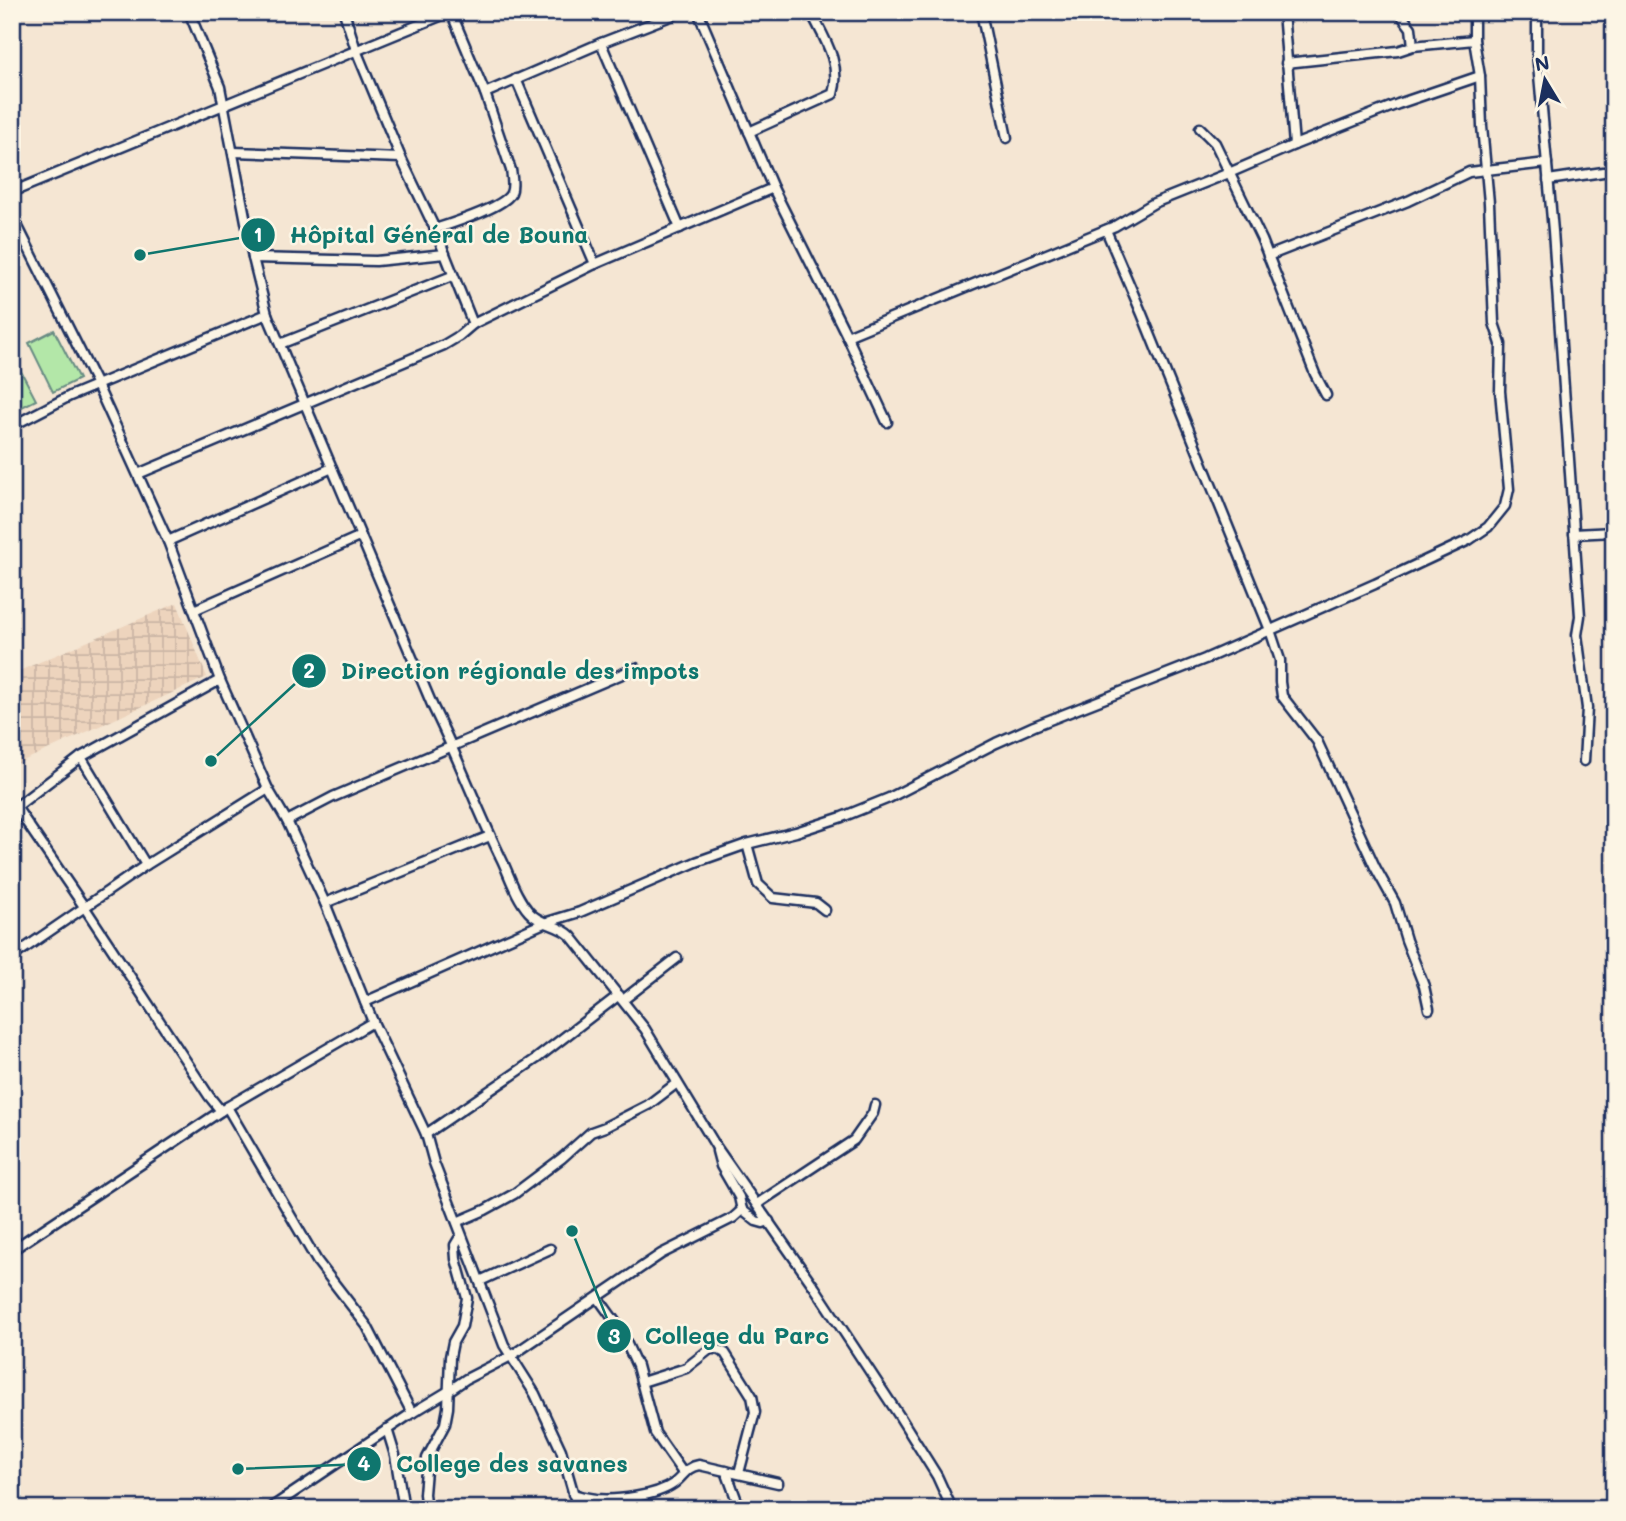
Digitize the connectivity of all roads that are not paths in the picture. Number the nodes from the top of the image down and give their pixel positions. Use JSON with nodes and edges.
{"nodes":[{"id":1,"x":189,"y":12,"type":"edge"},
{"id":2,"x":344,"y":12,"type":"edge"},
{"id":3,"x":451,"y":12,"type":"edge"},
{"id":4,"x":681,"y":12,"type":"edge"},
{"id":5,"x":698,"y":12,"type":"edge"},
{"id":6,"x":811,"y":12,"type":"edge"},
{"id":7,"x":981,"y":12,"type":"edge"},
{"id":8,"x":1283,"y":12,"type":"edge"},
{"id":9,"x":1399,"y":12,"type":"edge"},
{"id":10,"x":1474,"y":12,"type":"edge"},
{"id":11,"x":1537,"y":12,"type":"edge"},
{"id":12,"x":1474,"y":40,"type":"junction"},
{"id":13,"x":601,"y":43,"type":"junction"},
{"id":14,"x":1413,"y":46,"type":"junction"},
{"id":15,"x":356,"y":50,"type":"junction"},
{"id":16,"x":1286,"y":63,"type":"junction"},
{"id":17,"x":1480,"y":76,"type":"junction"},
{"id":18,"x":516,"y":79,"type":"junction"},
{"id":19,"x":485,"y":93,"type":"junction"},
{"id":20,"x":224,"y":107,"type":"junction"},
{"id":21,"x":1200,"y":128,"type":"dead end"},
{"id":22,"x":749,"y":132,"type":"junction"},
{"id":23,"x":1007,"y":138,"type":"dead end"},
{"id":24,"x":1294,"y":145,"type":"junction"},
{"id":25,"x":233,"y":152,"type":"junction"},
{"id":26,"x":401,"y":158,"type":"junction"},
{"id":27,"x":1547,"y":163,"type":"junction"},
{"id":28,"x":1486,"y":169,"type":"junction"},
{"id":29,"x":1614,"y":172,"type":"edge"},
{"id":30,"x":1229,"y":173,"type":"junction"},
{"id":31,"x":1548,"y":180,"type":"junction"},
{"id":32,"x":773,"y":187,"type":"junction"},
{"id":33,"x":12,"y":192,"type":"edge"},
{"id":34,"x":12,"y":215,"type":"edge"},
{"id":35,"x":680,"y":228,"type":"junction"},
{"id":36,"x":435,"y":229,"type":"junction"},
{"id":37,"x":1106,"y":230,"type":"junction"},
{"id":38,"x":444,"y":254,"type":"junction"},
{"id":39,"x":1268,"y":256,"type":"junction"},
{"id":40,"x":253,"y":258,"type":"junction"},
{"id":41,"x":595,"y":264,"type":"junction"},
{"id":42,"x":452,"y":276,"type":"junction"},
{"id":43,"x":267,"y":314,"type":"junction"},
{"id":44,"x":472,"y":324,"type":"junction"},
{"id":45,"x":847,"y":336,"type":"junction"},
{"id":46,"x":280,"y":344,"type":"junction"},
{"id":47,"x":97,"y":385,"type":"junction"},
{"id":48,"x":1326,"y":395,"type":"dead end"},
{"id":49,"x":306,"y":404,"type":"junction"},
{"id":50,"x":887,"y":422,"type":"dead end"},
{"id":51,"x":12,"y":426,"type":"edge"},
{"id":52,"x":332,"y":468,"type":"junction"},
{"id":53,"x":138,"y":474,"type":"junction"},
{"id":54,"x":1614,"y":532,"type":"edge"},
{"id":55,"x":1574,"y":534,"type":"junction"},
{"id":56,"x":361,"y":536,"type":"junction"},
{"id":57,"x":168,"y":541,"type":"junction"},
{"id":58,"x":194,"y":610,"type":"junction"},
{"id":59,"x":1270,"y":630,"type":"junction"},
{"id":60,"x":636,"y":668,"type":"dead end"},
{"id":61,"x":220,"y":680,"type":"junction"},
{"id":62,"x":453,"y":746,"type":"junction"},
{"id":63,"x":81,"y":757,"type":"junction"},
{"id":64,"x":1584,"y":761,"type":"dead end"},
{"id":65,"x":268,"y":789,"type":"junction"},
{"id":66,"x":14,"y":808,"type":"edge"},
{"id":67,"x":287,"y":821,"type":"junction"},
{"id":68,"x":491,"y":836,"type":"junction"},
{"id":69,"x":747,"y":844,"type":"junction"},
{"id":70,"x":146,"y":865,"type":"junction"},
{"id":71,"x":325,"y":903,"type":"junction"},
{"id":72,"x":85,"y":908,"type":"junction"},
{"id":73,"x":825,"y":910,"type":"dead end"},
{"id":74,"x":544,"y":923,"type":"junction"},
{"id":75,"x":12,"y":957,"type":"edge"},
{"id":76,"x":677,"y":958,"type":"dead end"},
{"id":77,"x":621,"y":998,"type":"junction"},
{"id":78,"x":365,"y":1002,"type":"junction"},
{"id":79,"x":1429,"y":1009,"type":"dead end"},
{"id":80,"x":373,"y":1022,"type":"junction"},
{"id":81,"x":677,"y":1083,"type":"junction"},
{"id":82,"x":875,"y":1105,"type":"dead end"},
{"id":83,"x":224,"y":1109,"type":"junction"},
{"id":84,"x":426,"y":1133,"type":"junction"},
{"id":85,"x":717,"y":1148,"type":"junction"},
{"id":86,"x":757,"y":1204,"type":"junction"},
{"id":87,"x":742,"y":1210,"type":"junction"},
{"id":88,"x":768,"y":1221,"type":"junction"},
{"id":89,"x":457,"y":1222,"type":"junction"},
{"id":90,"x":461,"y":1235,"type":"junction"},
{"id":91,"x":550,"y":1249,"type":"dead end"},
{"id":92,"x":12,"y":1250,"type":"edge"},
{"id":93,"x":480,"y":1281,"type":"junction"},
{"id":94,"x":598,"y":1298,"type":"junction"},
{"id":95,"x":511,"y":1356,"type":"junction"},
{"id":96,"x":642,"y":1382,"type":"junction"},
{"id":97,"x":447,"y":1392,"type":"junction"},
{"id":98,"x":412,"y":1413,"type":"junction"},
{"id":99,"x":387,"y":1429,"type":"junction"},
{"id":100,"x":726,"y":1471,"type":"junction"},
{"id":101,"x":683,"y":1473,"type":"junction"},
{"id":102,"x":739,"y":1473,"type":"junction"},
{"id":103,"x":778,"y":1483,"type":"dead end"},
{"id":104,"x":573,"y":1494,"type":"junction"},
{"id":105,"x":269,"y":1509,"type":"edge"},
{"id":106,"x":404,"y":1509,"type":"edge"},
{"id":107,"x":426,"y":1509,"type":"edge"},
{"id":108,"x":578,"y":1509,"type":"edge"},
{"id":109,"x":740,"y":1509,"type":"edge"},
{"id":110,"x":952,"y":1509,"type":"edge"}],
"edges":[{"from":1,"to":20,"type":"street"},
{"from":2,"to":15,"type":"street"},
{"from":3,"to":15,"type":"street"},
{"from":3,"to":19,"type":"street"},
{"from":4,"to":13,"type":"street"},
{"from":5,"to":22,"type":"street"},
{"from":6,"to":22,"type":"street"},
{"from":7,"to":23,"type":"street"},
{"from":8,"to":16,"type":"street"},
{"from":9,"to":14,"type":"street"},
{"from":10,"to":12,"type":"street"},
{"from":11,"to":27,"type":"street"},
{"from":12,"to":14,"type":"street"},
{"from":12,"to":17,"type":"street"},
{"from":13,"to":18,"type":"street"},
{"from":13,"to":35,"type":"street"},
{"from":14,"to":16,"type":"street"},
{"from":15,"to":20,"type":"street"},
{"from":15,"to":26,"type":"street"},
{"from":16,"to":24,"type":"street"},
{"from":17,"to":24,"type":"street"},
{"from":17,"to":28,"type":"street"},
{"from":18,"to":19,"type":"street"},
{"from":18,"to":41,"type":"street"},
{"from":19,"to":36,"type":"street"},
{"from":20,"to":25,"type":"street"},
{"from":20,"to":33,"type":"street"},
{"from":21,"to":30,"type":"street"},
{"from":22,"to":32,"type":"street"},
{"from":24,"to":30,"type":"street"},
{"from":25,"to":26,"type":"street"},
{"from":25,"to":40,"type":"street"},
{"from":26,"to":36,"type":"street"},
{"from":27,"to":28,"type":"street"},
{"from":27,"to":31,"type":"street"},
{"from":28,"to":39,"type":"street"},
{"from":28,"to":59,"type":"street"},
{"from":29,"to":31,"type":"street"},
{"from":30,"to":37,"type":"street"},
{"from":30,"to":39,"type":"street"},
{"from":31,"to":55,"type":"street"},
{"from":32,"to":35,"type":"street"},
{"from":32,"to":45,"type":"street"},
{"from":34,"to":47,"type":"street"},
{"from":35,"to":41,"type":"street"},
{"from":36,"to":38,"type":"street"},
{"from":37,"to":45,"type":"street"},
{"from":37,"to":59,"type":"street"},
{"from":38,"to":40,"type":"street"},
{"from":38,"to":42,"type":"street"},
{"from":39,"to":48,"type":"street"},
{"from":40,"to":43,"type":"street"},
{"from":41,"to":44,"type":"street"},
{"from":42,"to":44,"type":"street"},
{"from":42,"to":46,"type":"street"},
{"from":43,"to":46,"type":"street"},
{"from":43,"to":47,"type":"street"},
{"from":44,"to":49,"type":"street"},
{"from":45,"to":50,"type":"street"},
{"from":46,"to":49,"type":"street"},
{"from":47,"to":51,"type":"street"},
{"from":47,"to":53,"type":"street"},
{"from":49,"to":52,"type":"street"},
{"from":49,"to":53,"type":"street"},
{"from":52,"to":56,"type":"street"},
{"from":52,"to":57,"type":"street"},
{"from":53,"to":57,"type":"street"},
{"from":54,"to":55,"type":"street"},
{"from":55,"to":64,"type":"street"},
{"from":56,"to":58,"type":"street"},
{"from":56,"to":62,"type":"street"},
{"from":57,"to":58,"type":"street"},
{"from":58,"to":61,"type":"street"},
{"from":59,"to":69,"type":"street"},
{"from":59,"to":79,"type":"street"},
{"from":60,"to":62,"type":"street"},
{"from":61,"to":63,"type":"street"},
{"from":61,"to":65,"type":"street"},
{"from":62,"to":67,"type":"street"},
{"from":62,"to":68,"type":"street"},
{"from":63,"to":66,"type":"street"},
{"from":63,"to":70,"type":"street"},
{"from":65,"to":67,"type":"street"},
{"from":65,"to":70,"type":"street"},
{"from":66,"to":72,"type":"street"},
{"from":67,"to":71,"type":"street"},
{"from":68,"to":71,"type":"street"},
{"from":68,"to":74,"type":"street"},
{"from":69,"to":73,"type":"street"},
{"from":69,"to":74,"type":"street"},
{"from":70,"to":72,"type":"street"},
{"from":71,"to":78,"type":"street"},
{"from":72,"to":75,"type":"street"},
{"from":72,"to":83,"type":"street"},
{"from":74,"to":77,"type":"street"},
{"from":74,"to":78,"type":"street"},
{"from":76,"to":77,"type":"street"},
{"from":77,"to":81,"type":"street"},
{"from":77,"to":84,"type":"street"},
{"from":78,"to":80,"type":"street"},
{"from":80,"to":83,"type":"street"},
{"from":80,"to":84,"type":"street"},
{"from":81,"to":85,"type":"street"},
{"from":81,"to":89,"type":"street"},
{"from":82,"to":86,"type":"street"},
{"from":83,"to":92,"type":"street"},
{"from":83,"to":98,"type":"street"},
{"from":84,"to":89,"type":"street"},
{"from":85,"to":86,"type":"street"},
{"from":85,"to":87,"type":"street"},
{"from":86,"to":88,"type":"street"},
{"from":87,"to":88,"type":"street"},
{"from":87,"to":94,"type":"street"},
{"from":88,"to":110,"type":"street"},
{"from":89,"to":90,"type":"street"},
{"from":90,"to":93,"type":"street"},
{"from":90,"to":97,"type":"street"},
{"from":91,"to":93,"type":"street"},
{"from":93,"to":95,"type":"street"},
{"from":94,"to":95,"type":"street"},
{"from":94,"to":96,"type":"street"},
{"from":95,"to":97,"type":"street"},
{"from":95,"to":104,"type":"street"},
{"from":96,"to":101,"type":"street"},
{"from":96,"to":102,"type":"street"},
{"from":97,"to":98,"type":"street"},
{"from":97,"to":107,"type":"street"},
{"from":98,"to":99,"type":"street"},
{"from":99,"to":105,"type":"street"},
{"from":99,"to":106,"type":"street"},
{"from":100,"to":101,"type":"street"},
{"from":100,"to":102,"type":"street"},
{"from":100,"to":109,"type":"street"},
{"from":101,"to":104,"type":"street"},
{"from":102,"to":103,"type":"street"},
{"from":104,"to":108,"type":"street"}]}
